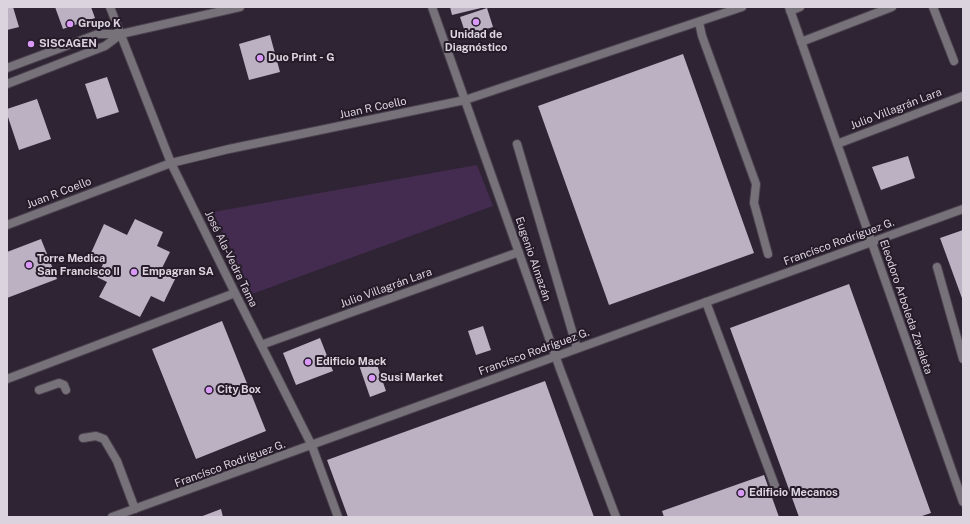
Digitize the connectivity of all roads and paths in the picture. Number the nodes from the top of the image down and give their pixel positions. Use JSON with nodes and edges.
{"nodes":[{"id":1,"x":110,"y":7,"type":"edge"},
{"id":2,"x":240,"y":7,"type":"edge"},
{"id":3,"x":432,"y":7,"type":"edge"},
{"id":4,"x":742,"y":7,"type":"edge"},
{"id":5,"x":800,"y":7,"type":"edge"},
{"id":6,"x":892,"y":7,"type":"edge"},
{"id":7,"x":933,"y":7,"type":"edge"},
{"id":8,"x":789,"y":9,"type":"edge"},
{"id":9,"x":699,"y":22,"type":"junction"},
{"id":10,"x":121,"y":34,"type":"junction"},
{"id":11,"x":801,"y":42,"type":"junction"},
{"id":12,"x":954,"y":61,"type":"dead end"},
{"id":13,"x":7,"y":68,"type":"edge"},
{"id":14,"x":7,"y":84,"type":"edge"},
{"id":15,"x":963,"y":96,"type":"edge"},
{"id":16,"x":465,"y":100,"type":"junction"},
{"id":17,"x":517,"y":144,"type":"dead end"},
{"id":18,"x":837,"y":144,"type":"junction"},
{"id":19,"x":171,"y":163,"type":"junction"},
{"id":20,"x":963,"y":209,"type":"edge"},
{"id":21,"x":7,"y":225,"type":"edge"},
{"id":22,"x":871,"y":242,"type":"junction"},
{"id":23,"x":518,"y":252,"type":"junction"},
{"id":24,"x":768,"y":254,"type":"dead end"},
{"id":25,"x":937,"y":267,"type":"dead end"},
{"id":26,"x":235,"y":293,"type":"junction"},
{"id":27,"x":706,"y":302,"type":"junction"},
{"id":28,"x":261,"y":345,"type":"junction"},
{"id":29,"x":576,"y":348,"type":"junction"},
{"id":30,"x":555,"y":356,"type":"junction"},
{"id":31,"x":963,"y":359,"type":"edge"},
{"id":32,"x":7,"y":379,"type":"edge"},
{"id":33,"x":39,"y":390,"type":"dead end"},
{"id":34,"x":66,"y":390,"type":"dead end"},
{"id":35,"x":84,"y":438,"type":"dead end"},
{"id":36,"x":312,"y":446,"type":"junction"},
{"id":37,"x":775,"y":486,"type":"dead end"},
{"id":38,"x":963,"y":502,"type":"edge"},
{"id":39,"x":135,"y":509,"type":"junction"},
{"id":40,"x":112,"y":517,"type":"edge"},
{"id":41,"x":338,"y":517,"type":"edge"},
{"id":42,"x":616,"y":517,"type":"edge"}],
"edges":[{"from":1,"to":10,"type":"street","name":"José Ala-Vedra Tama"},
{"from":2,"to":10,"type":"street"},
{"from":3,"to":16,"type":"street","name":"Eugenio Almazán"},
{"from":4,"to":9,"type":"street","name":"Juan R Coello"},
{"from":5,"to":8,"type":"street"},
{"from":6,"to":11,"type":"street"},
{"from":7,"to":12,"type":"street"},
{"from":8,"to":11,"type":"street","name":"Eleodoro Arboleda Zavaleta"},
{"from":9,"to":16,"type":"street","name":"Juan R Coello"},
{"from":9,"to":24,"type":"street"},
{"from":10,"to":13,"type":"street"},
{"from":10,"to":14,"type":"street"},
{"from":10,"to":19,"type":"street","name":"José Ala-Vedra Tama"},
{"from":11,"to":18,"type":"street","name":"Eleodoro Arboleda Zavaleta"},
{"from":15,"to":18,"type":"street","name":"Julio Villagrán Lara"},
{"from":16,"to":19,"type":"street","name":"Juan R Coello"},
{"from":16,"to":23,"type":"street","name":"Eugenio Almazán"},
{"from":17,"to":29,"type":"street"},
{"from":18,"to":22,"type":"street","name":"Eleodoro Arboleda Zavaleta"},
{"from":19,"to":21,"type":"street","name":"Juan R Coello"},
{"from":19,"to":26,"type":"street","name":"José Ala-Vedra Tama"},
{"from":20,"to":22,"type":"street","name":"Francísco Rodríguez G."},
{"from":22,"to":27,"type":"street","name":"Francísco Rodríguez G."},
{"from":22,"to":38,"type":"street","name":"Eleodoro Arboleda Zavaleta"},
{"from":23,"to":28,"type":"street","name":"Julio Villagrán Lara"},
{"from":23,"to":30,"type":"street","name":"Eugenio Almazán"},
{"from":25,"to":31,"type":"street"},
{"from":26,"to":28,"type":"street","name":"José Ala-Vedra Tama"},
{"from":26,"to":32,"type":"street"},
{"from":27,"to":29,"type":"street","name":"Francísco Rodríguez G."},
{"from":27,"to":37,"type":"street"},
{"from":28,"to":36,"type":"street","name":"José Ala-Vedra Tama"},
{"from":29,"to":30,"type":"street","name":"Francísco Rodríguez G."},
{"from":30,"to":36,"type":"street","name":"Francísco Rodríguez G."},
{"from":30,"to":42,"type":"street","name":"Eugenio Almazán"},
{"from":33,"to":34,"type":"street"},
{"from":35,"to":39,"type":"street"},
{"from":36,"to":39,"type":"street","name":"Francísco Rodríguez G."},
{"from":36,"to":41,"type":"street","name":"José Ala-Vedra Tama"},
{"from":39,"to":40,"type":"street","name":"Francísco Rodríguez G."}]}
